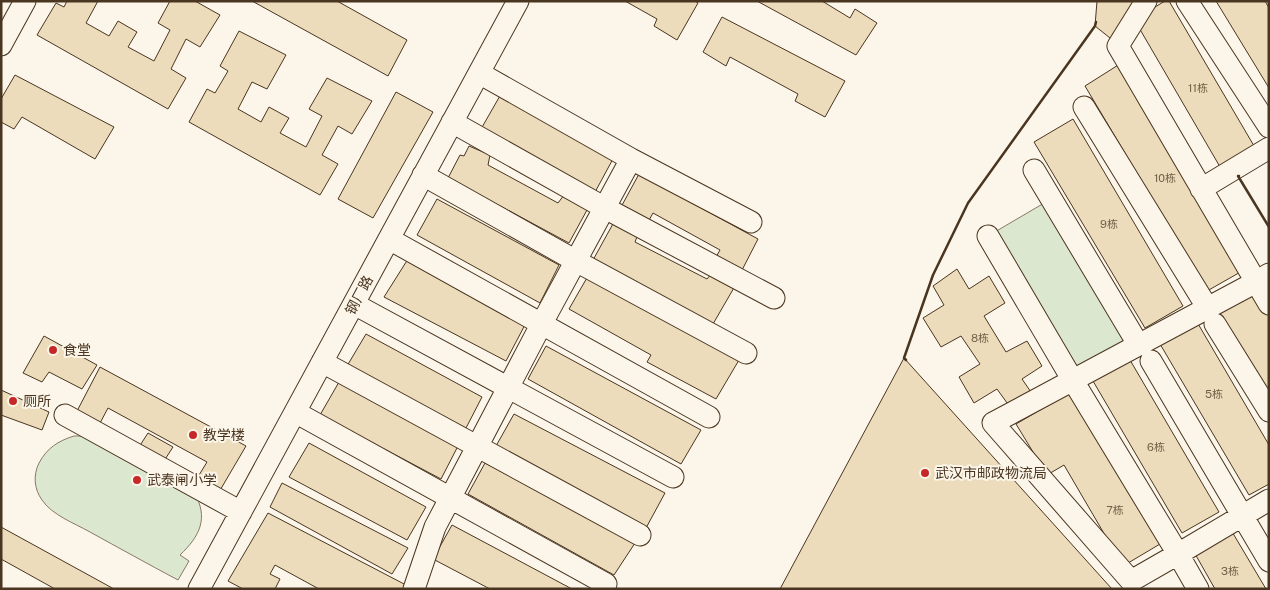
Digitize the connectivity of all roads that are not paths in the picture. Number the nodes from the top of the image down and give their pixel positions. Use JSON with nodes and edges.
{"nodes":[{"id":1,"x":25,"y":1,"type":"edge"},
{"id":2,"x":518,"y":1,"type":"edge"},
{"id":3,"x":1146,"y":1,"type":"edge"},
{"id":4,"x":1187,"y":1,"type":"edge"},
{"id":5,"x":1,"y":46,"type":"edge"},
{"id":6,"x":479,"y":73,"type":"junction"},
{"id":7,"x":1084,"y":107,"type":"dead end"},
{"id":8,"x":452,"y":122,"type":"junction"},
{"id":9,"x":1269,"y":128,"type":"edge"},
{"id":10,"x":1269,"y":148,"type":"edge"},
{"id":11,"x":631,"y":159,"type":"junction"},
{"id":12,"x":1034,"y":170,"type":"dead end"},
{"id":13,"x":423,"y":176,"type":"junction"},
{"id":14,"x":1201,"y":189,"type":"junction"},
{"id":15,"x":605,"y":208,"type":"junction"},
{"id":16,"x":751,"y":222,"type":"dead end"},
{"id":17,"x":988,"y":236,"type":"dead end"},
{"id":18,"x":389,"y":239,"type":"junction"},
{"id":19,"x":576,"y":261,"type":"junction"},
{"id":20,"x":1262,"y":278,"type":"edge"},
{"id":21,"x":774,"y":298,"type":"dead end"},
{"id":22,"x":354,"y":304,"type":"junction"},
{"id":23,"x":1269,"y":304,"type":"edge"},
{"id":24,"x":1211,"y":316,"type":"junction"},
{"id":25,"x":542,"y":323,"type":"junction"},
{"id":26,"x":1145,"y":352,"type":"junction"},
{"id":27,"x":746,"y":353,"type":"dead end"},
{"id":28,"x":322,"y":362,"type":"junction"},
{"id":29,"x":1072,"y":379,"type":"junction"},
{"id":30,"x":508,"y":387,"type":"junction"},
{"id":31,"x":1269,"y":411,"type":"edge"},
{"id":32,"x":295,"y":412,"type":"junction"},
{"id":33,"x":65,"y":415,"type":"dead end"},
{"id":34,"x":709,"y":417,"type":"dead end"},
{"id":35,"x":477,"y":447,"type":"junction"},
{"id":36,"x":673,"y":477,"type":"dead end"},
{"id":37,"x":450,"y":498,"type":"junction"},
{"id":38,"x":1269,"y":500,"type":"edge"},
{"id":39,"x":241,"y":512,"type":"junction"},
{"id":40,"x":1243,"y":516,"type":"junction"},
{"id":41,"x":640,"y":535,"type":"dead end"},
{"id":42,"x":1178,"y":554,"type":"junction"},
{"id":43,"x":1269,"y":560,"type":"edge"},
{"id":44,"x":606,"y":584,"type":"dead end"},
{"id":45,"x":200,"y":589,"type":"edge"},
{"id":46,"x":414,"y":589,"type":"edge"},
{"id":47,"x":1198,"y":589,"type":"edge"}],
"edges":[{"from":1,"to":5,"type":"street"},
{"from":2,"to":6,"type":"street","name":"钢厂路"},
{"from":3,"to":14,"type":"street"},
{"from":4,"to":9,"type":"street"},
{"from":6,"to":8,"type":"street","name":"钢厂路"},
{"from":6,"to":11,"type":"street"},
{"from":7,"to":24,"type":"street"},
{"from":8,"to":13,"type":"street","name":"钢厂路"},
{"from":8,"to":15,"type":"street"},
{"from":10,"to":14,"type":"street"},
{"from":11,"to":15,"type":"street"},
{"from":11,"to":16,"type":"street"},
{"from":12,"to":26,"type":"street"},
{"from":13,"to":18,"type":"street","name":"钢厂路"},
{"from":13,"to":19,"type":"street"},
{"from":14,"to":20,"type":"street"},
{"from":15,"to":19,"type":"street"},
{"from":15,"to":21,"type":"street"},
{"from":17,"to":29,"type":"street"},
{"from":18,"to":22,"type":"street","name":"钢厂路"},
{"from":18,"to":25,"type":"street"},
{"from":19,"to":25,"type":"street"},
{"from":19,"to":27,"type":"street"},
{"from":20,"to":23,"type":"street"},
{"from":20,"to":24,"type":"street"},
{"from":22,"to":28,"type":"street","name":"钢厂路"},
{"from":22,"to":30,"type":"street"},
{"from":24,"to":26,"type":"street"},
{"from":24,"to":31,"type":"street"},
{"from":25,"to":30,"type":"street"},
{"from":25,"to":34,"type":"street"},
{"from":26,"to":29,"type":"street"},
{"from":26,"to":40,"type":"street"},
{"from":28,"to":32,"type":"street","name":"钢厂路"},
{"from":28,"to":35,"type":"street"},
{"from":29,"to":42,"type":"street"},
{"from":29,"to":42,"type":"street"},
{"from":30,"to":35,"type":"street"},
{"from":30,"to":36,"type":"street"},
{"from":32,"to":37,"type":"street"},
{"from":32,"to":39,"type":"street","name":"钢厂路"},
{"from":33,"to":39,"type":"street"},
{"from":35,"to":37,"type":"street"},
{"from":35,"to":41,"type":"street"},
{"from":37,"to":44,"type":"street"},
{"from":37,"to":46,"type":"street"},
{"from":38,"to":40,"type":"street"},
{"from":39,"to":45,"type":"street","name":"钢厂路"},
{"from":40,"to":42,"type":"street"},
{"from":40,"to":43,"type":"street"},
{"from":42,"to":47,"type":"street"}]}
